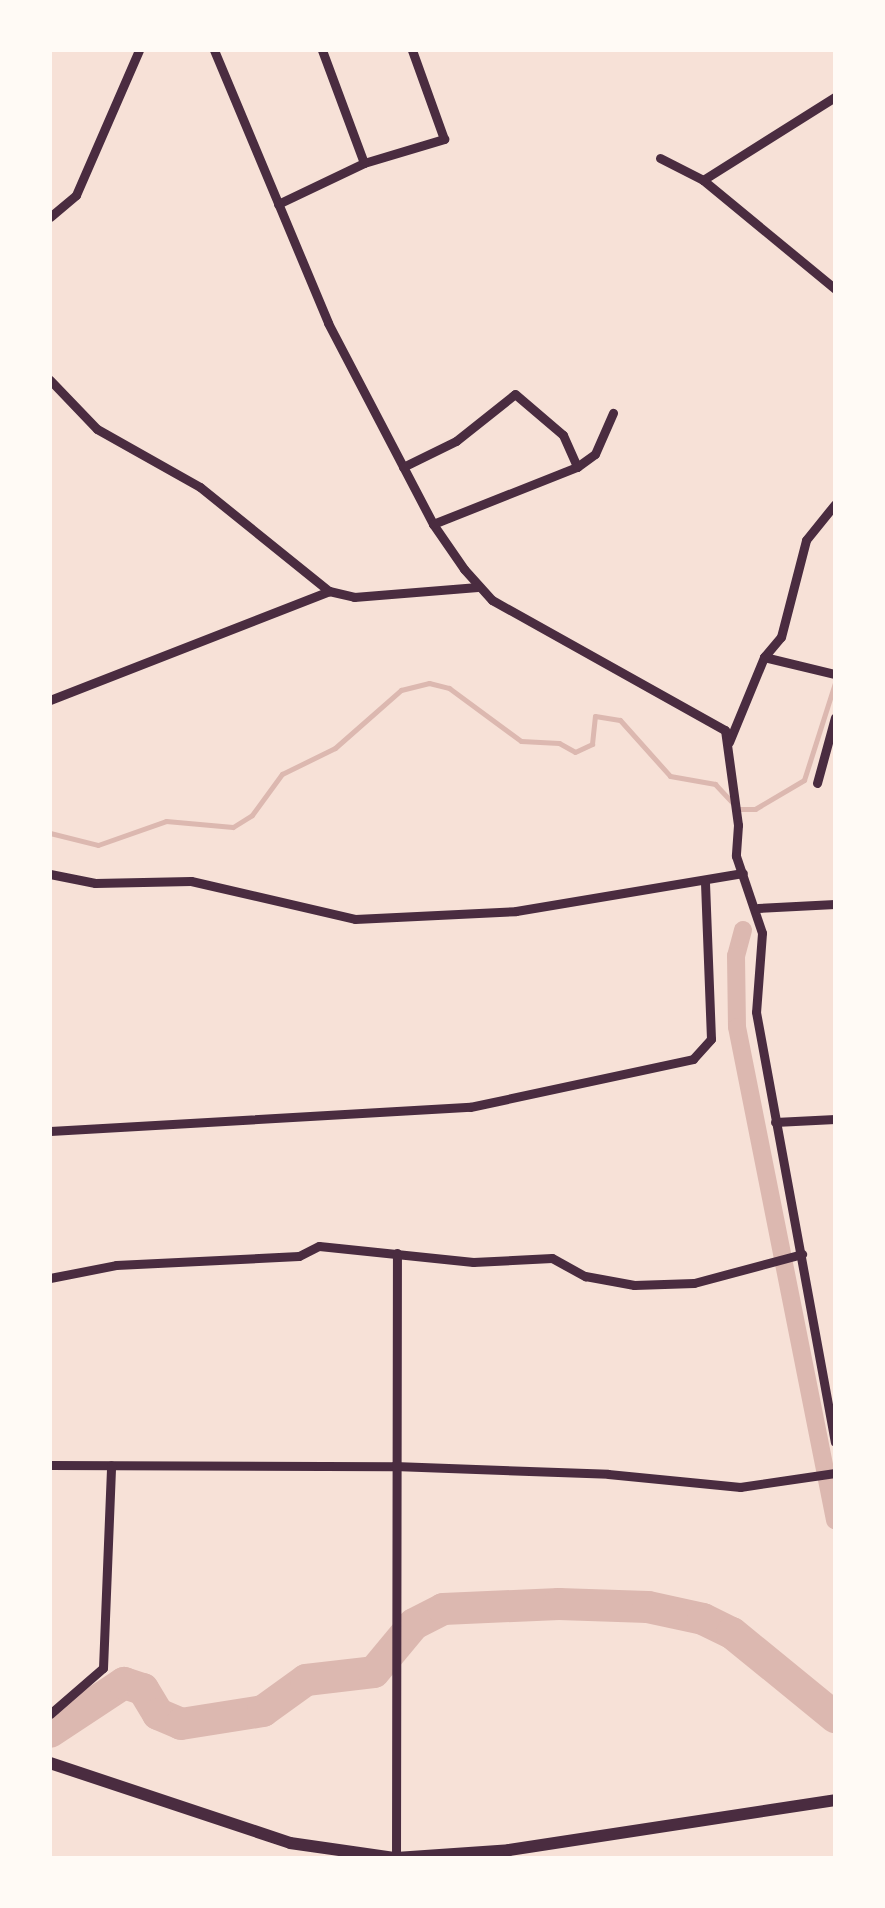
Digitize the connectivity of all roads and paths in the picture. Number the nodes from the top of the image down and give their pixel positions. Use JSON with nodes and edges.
{"nodes":[{"id":1,"x":138,"y":50,"type":"edge"},
{"id":2,"x":214,"y":50,"type":"edge"},
{"id":3,"x":322,"y":50,"type":"edge"},
{"id":4,"x":412,"y":50,"type":"edge"},
{"id":5,"x":835,"y":96,"type":"edge"},
{"id":6,"x":660,"y":158,"type":"dead end"},
{"id":7,"x":364,"y":163,"type":"junction"},
{"id":8,"x":703,"y":180,"type":"junction"},
{"id":9,"x":278,"y":204,"type":"junction"},
{"id":10,"x":50,"y":217,"type":"edge"},
{"id":11,"x":835,"y":289,"type":"edge"},
{"id":12,"x":50,"y":380,"type":"edge"},
{"id":13,"x":613,"y":413,"type":"dead end"},
{"id":14,"x":403,"y":467,"type":"junction"},
{"id":15,"x":577,"y":467,"type":"junction"},
{"id":16,"x":835,"y":504,"type":"edge"},
{"id":17,"x":433,"y":524,"type":"junction"},
{"id":18,"x":478,"y":587,"type":"junction"},
{"id":19,"x":330,"y":590,"type":"junction"},
{"id":20,"x":764,"y":656,"type":"junction"},
{"id":21,"x":835,"y":674,"type":"edge"},
{"id":22,"x":50,"y":700,"type":"edge"},
{"id":23,"x":835,"y":717,"type":"edge"},
{"id":24,"x":729,"y":742,"type":"junction"},
{"id":25,"x":817,"y":783,"type":"dead end"},
{"id":26,"x":50,"y":874,"type":"edge"},
{"id":27,"x":743,"y":874,"type":"junction"},
{"id":28,"x":704,"y":880,"type":"junction"},
{"id":29,"x":835,"y":904,"type":"edge"},
{"id":30,"x":758,"y":908,"type":"junction"},
{"id":31,"x":835,"y":1119,"type":"edge"},
{"id":32,"x":776,"y":1122,"type":"junction"},
{"id":33,"x":50,"y":1131,"type":"edge"},
{"id":34,"x":397,"y":1253,"type":"junction"},
{"id":35,"x":802,"y":1254,"type":"junction"},
{"id":36,"x":50,"y":1278,"type":"edge"},
{"id":37,"x":835,"y":1442,"type":"edge"},
{"id":38,"x":50,"y":1465,"type":"edge"},
{"id":39,"x":111,"y":1465,"type":"junction"},
{"id":40,"x":394,"y":1466,"type":"junction"},
{"id":41,"x":835,"y":1473,"type":"edge"},
{"id":42,"x":50,"y":1714,"type":"edge"},
{"id":43,"x":50,"y":1764,"type":"edge"},
{"id":44,"x":835,"y":1800,"type":"edge"},
{"id":45,"x":396,"y":1858,"type":"edge"}],
"edges":[{"from":1,"to":10,"type":"street"},
{"from":2,"to":9,"type":"street"},
{"from":3,"to":7,"type":"street"},
{"from":4,"to":7,"type":"street"},
{"from":5,"to":8,"type":"street"},
{"from":6,"to":8,"type":"street"},
{"from":7,"to":9,"type":"street"},
{"from":8,"to":11,"type":"street"},
{"from":9,"to":14,"type":"street"},
{"from":12,"to":19,"type":"street"},
{"from":13,"to":15,"type":"street"},
{"from":14,"to":15,"type":"street"},
{"from":14,"to":17,"type":"street"},
{"from":15,"to":17,"type":"street"},
{"from":16,"to":20,"type":"street"},
{"from":17,"to":18,"type":"street"},
{"from":18,"to":19,"type":"street"},
{"from":18,"to":24,"type":"street"},
{"from":19,"to":22,"type":"street"},
{"from":20,"to":21,"type":"street"},
{"from":20,"to":24,"type":"street"},
{"from":23,"to":25,"type":"street"},
{"from":24,"to":27,"type":"street"},
{"from":26,"to":28,"type":"street"},
{"from":27,"to":28,"type":"street"},
{"from":27,"to":30,"type":"street"},
{"from":28,"to":33,"type":"street"},
{"from":29,"to":30,"type":"street"},
{"from":30,"to":32,"type":"street"},
{"from":31,"to":32,"type":"street"},
{"from":32,"to":35,"type":"street"},
{"from":34,"to":35,"type":"street"},
{"from":34,"to":36,"type":"street"},
{"from":34,"to":40,"type":"street"},
{"from":35,"to":37,"type":"street"},
{"from":38,"to":39,"type":"street"},
{"from":39,"to":40,"type":"street"},
{"from":39,"to":42,"type":"street"},
{"from":40,"to":41,"type":"street"},
{"from":40,"to":45,"type":"street"},
{"from":43,"to":45,"type":"main road"},
{"from":44,"to":45,"type":"main road"}]}
